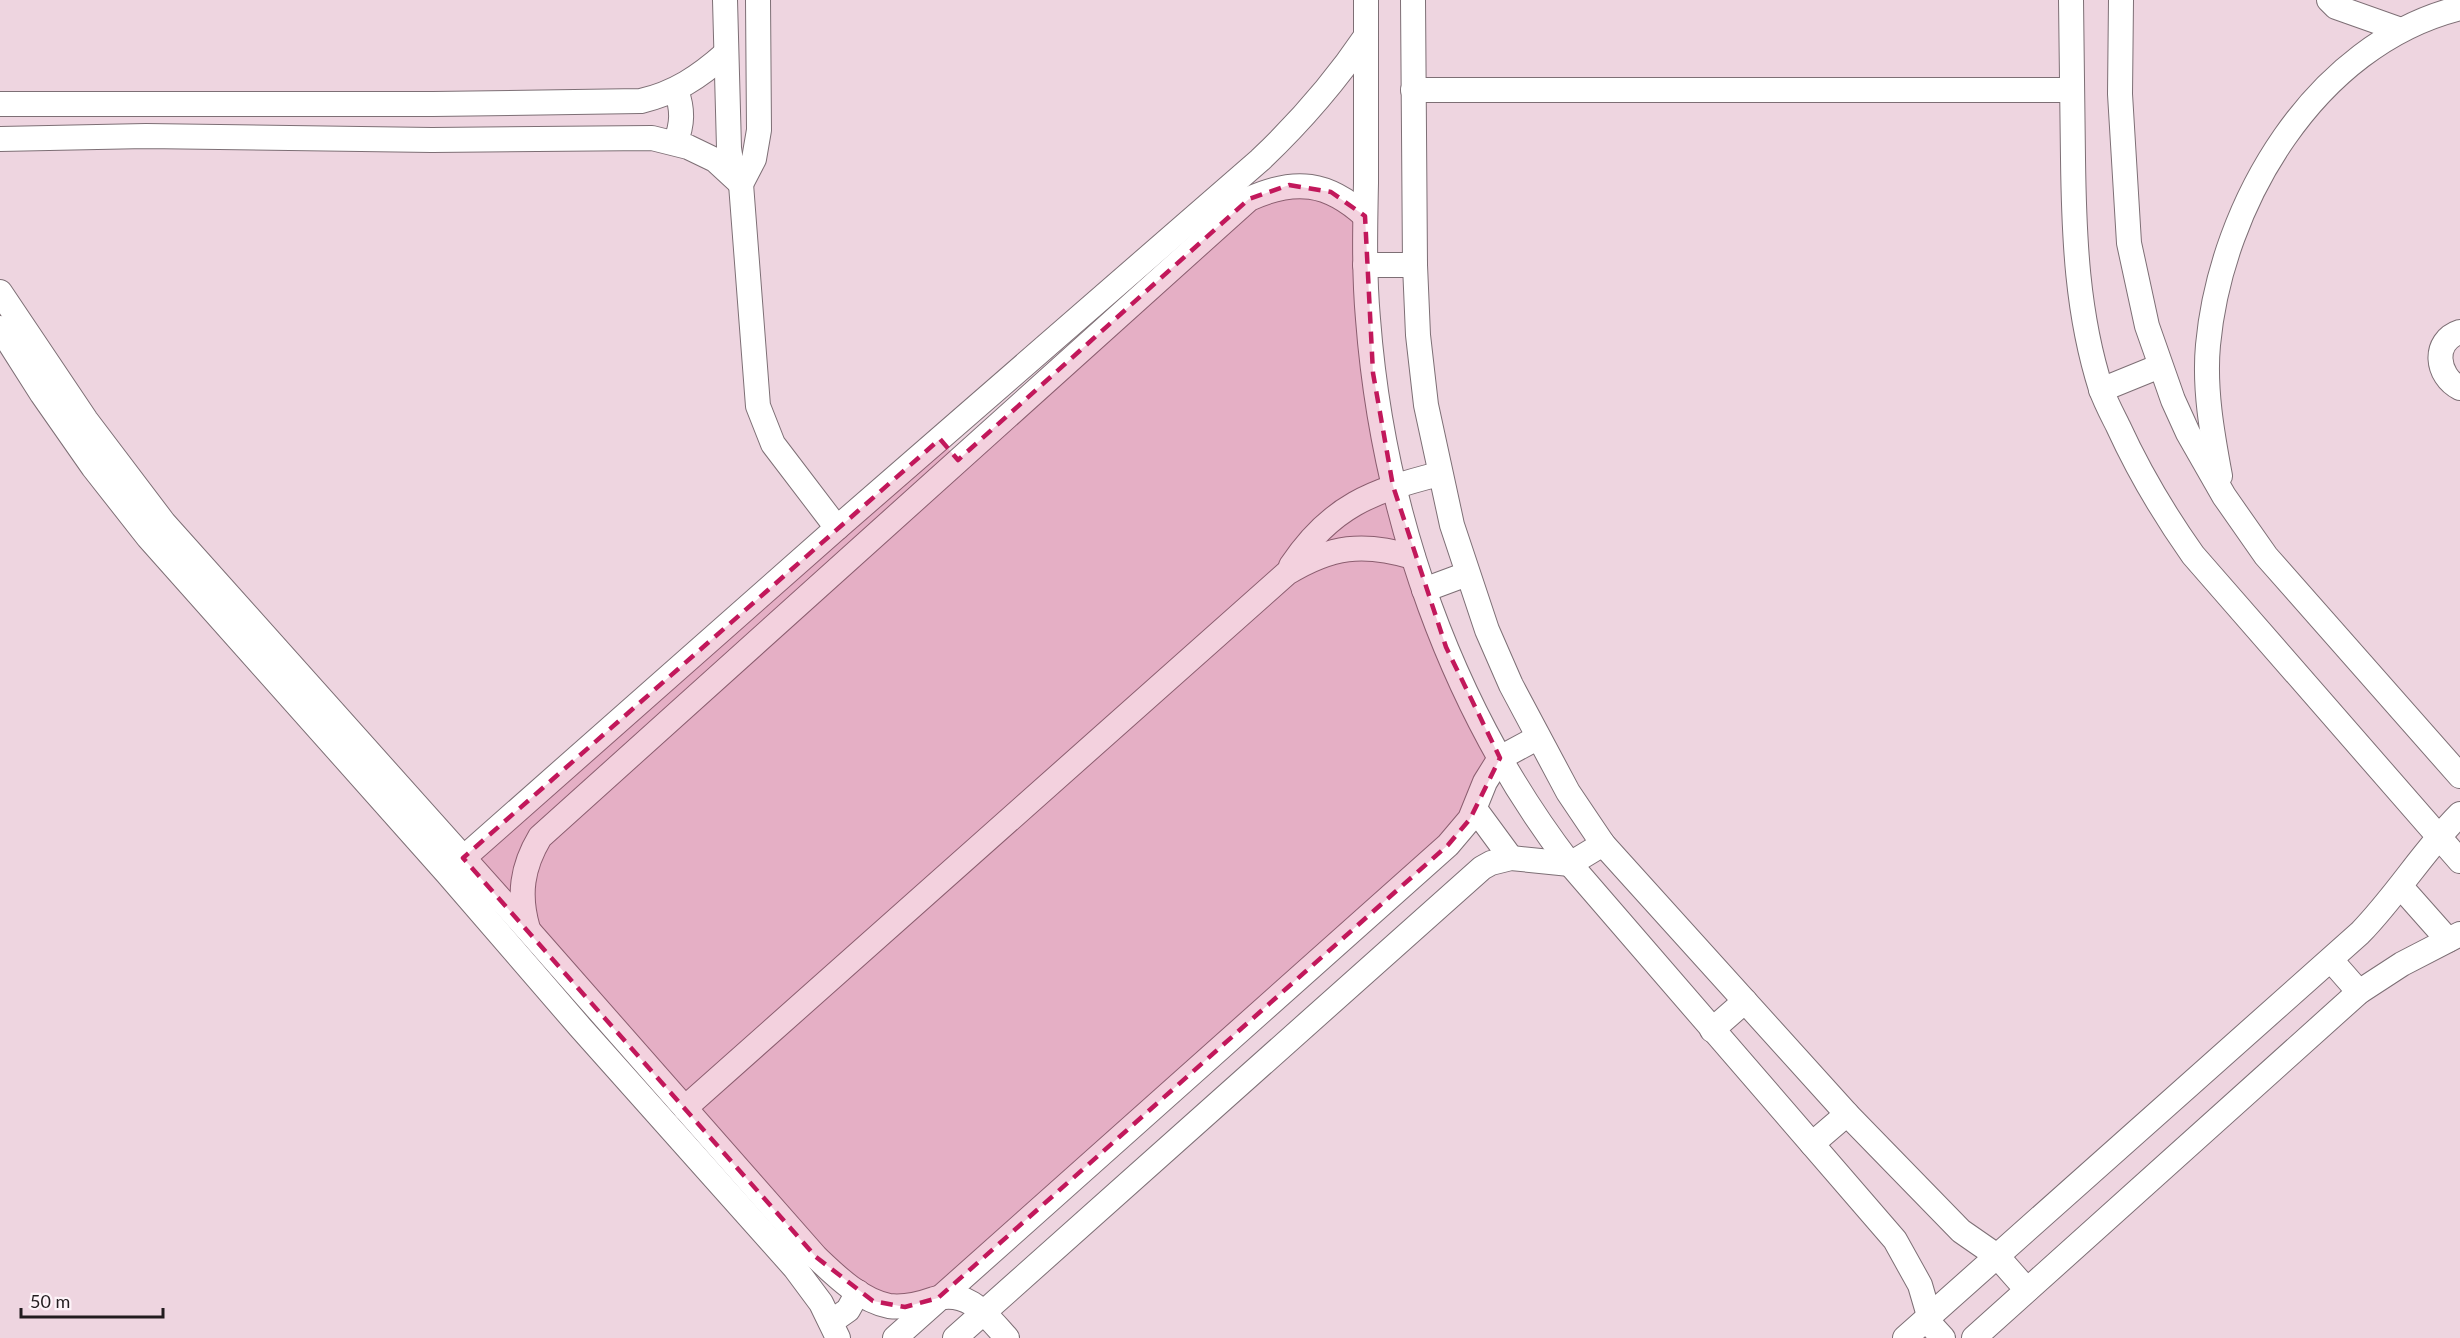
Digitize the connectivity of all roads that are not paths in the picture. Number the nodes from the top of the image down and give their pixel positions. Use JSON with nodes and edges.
{"nodes":[{"id":1,"x":725,"y":0,"type":"edge"},
{"id":2,"x":758,"y":0,"type":"edge"},
{"id":3,"x":1366,"y":0,"type":"edge"},
{"id":4,"x":1413,"y":0,"type":"edge"},
{"id":5,"x":2071,"y":0,"type":"edge"},
{"id":6,"x":2121,"y":0,"type":"edge"},
{"id":7,"x":2329,"y":0,"type":"edge"},
{"id":8,"x":2460,"y":8,"type":"edge"},
{"id":9,"x":2401,"y":30,"type":"junction"},
{"id":10,"x":1366,"y":36,"type":"junction"},
{"id":11,"x":725,"y":54,"type":"junction"},
{"id":12,"x":676,"y":90,"type":"junction"},
{"id":13,"x":1413,"y":90,"type":"junction"},
{"id":14,"x":2072,"y":90,"type":"junction"},
{"id":15,"x":146,"y":103,"type":"junction"},
{"id":16,"x":0,"y":104,"type":"edge"},
{"id":17,"x":294,"y":104,"type":"junction"},
{"id":18,"x":433,"y":104,"type":"junction"},
{"id":19,"x":146,"y":136,"type":"junction"},
{"id":20,"x":293,"y":138,"type":"junction"},
{"id":21,"x":0,"y":139,"type":"edge"},
{"id":22,"x":432,"y":140,"type":"junction"},
{"id":23,"x":675,"y":143,"type":"junction"},
{"id":24,"x":741,"y":184,"type":"junction"},
{"id":25,"x":1365,"y":216,"type":"junction"},
{"id":26,"x":1212,"y":217,"type":"junction"},
{"id":27,"x":1365,"y":265,"type":"junction"},
{"id":28,"x":1415,"y":265,"type":"junction"},
{"id":29,"x":0,"y":292,"type":"edge"},
{"id":30,"x":0,"y":328,"type":"edge"},
{"id":31,"x":2460,"y":332,"type":"edge"},
{"id":32,"x":2160,"y":366,"type":"junction"},
{"id":33,"x":2460,"y":388,"type":"edge"},
{"id":34,"x":2101,"y":390,"type":"junction"},
{"id":35,"x":940,"y":439,"type":"junction"},
{"id":36,"x":958,"y":460,"type":"junction"},
{"id":37,"x":1439,"y":474,"type":"junction"},
{"id":38,"x":1393,"y":486,"type":"junction"},
{"id":39,"x":2224,"y":496,"type":"junction"},
{"id":40,"x":837,"y":528,"type":"junction"},
{"id":41,"x":1413,"y":557,"type":"junction"},
{"id":42,"x":1287,"y":573,"type":"junction"},
{"id":43,"x":1467,"y":574,"type":"junction"},
{"id":44,"x":1424,"y":590,"type":"junction"},
{"id":45,"x":242,"y":628,"type":"junction"},
{"id":46,"x":1537,"y":738,"type":"junction"},
{"id":47,"x":1500,"y":758,"type":"junction"},
{"id":48,"x":2460,"y":776,"type":"edge"},
{"id":49,"x":1475,"y":809,"type":"junction"},
{"id":50,"x":2460,"y":814,"type":"edge"},
{"id":51,"x":2438,"y":836,"type":"junction"},
{"id":52,"x":1604,"y":844,"type":"junction"},
{"id":53,"x":1511,"y":858,"type":"junction"},
{"id":54,"x":2460,"y":861,"type":"edge"},
{"id":55,"x":1570,"y":864,"type":"junction"},
{"id":56,"x":455,"y":866,"type":"junction"},
{"id":57,"x":1405,"y":883,"type":"junction"},
{"id":58,"x":2401,"y":888,"type":"junction"},
{"id":59,"x":1431,"y":915,"type":"junction"},
{"id":60,"x":529,"y":931,"type":"junction"},
{"id":61,"x":2454,"y":937,"type":"edge"},
{"id":62,"x":2331,"y":960,"type":"junction"},
{"id":63,"x":2359,"y":992,"type":"junction"},
{"id":64,"x":1280,"y":995,"type":"junction"},
{"id":65,"x":1745,"y":1001,"type":"junction"},
{"id":66,"x":1306,"y":1026,"type":"junction"},
{"id":67,"x":1712,"y":1030,"type":"junction"},
{"id":68,"x":685,"y":1108,"type":"junction"},
{"id":69,"x":1847,"y":1114,"type":"junction"},
{"id":70,"x":1812,"y":1144,"type":"junction"},
{"id":71,"x":789,"y":1244,"type":"junction"},
{"id":72,"x":1998,"y":1256,"type":"junction"},
{"id":73,"x":2027,"y":1290,"type":"junction"},
{"id":74,"x":858,"y":1292,"type":"junction"},
{"id":75,"x":938,"y":1298,"type":"junction"},
{"id":76,"x":983,"y":1311,"type":"junction"},
{"id":77,"x":1928,"y":1317,"type":"junction"},
{"id":78,"x":834,"y":1330,"type":"edge"},
{"id":79,"x":895,"y":1338,"type":"edge"},
{"id":80,"x":955,"y":1338,"type":"edge"},
{"id":81,"x":1007,"y":1338,"type":"edge"},
{"id":82,"x":1905,"y":1338,"type":"edge"},
{"id":83,"x":1942,"y":1338,"type":"edge"},
{"id":84,"x":1974,"y":1338,"type":"edge"}],
"edges":[{"from":1,"to":11,"type":"street"},
{"from":2,"to":24,"type":"street"},
{"from":3,"to":10,"type":"street"},
{"from":4,"to":13,"type":"street"},
{"from":5,"to":14,"type":"street"},
{"from":6,"to":32,"type":"street"},
{"from":7,"to":9,"type":"street"},
{"from":8,"to":9,"type":"street"},
{"from":9,"to":39,"type":"street"},
{"from":10,"to":25,"type":"street"},
{"from":10,"to":26,"type":"street"},
{"from":11,"to":12,"type":"street"},
{"from":11,"to":24,"type":"street"},
{"from":12,"to":18,"type":"street"},
{"from":12,"to":23,"type":"street"},
{"from":13,"to":14,"type":"street"},
{"from":13,"to":28,"type":"street"},
{"from":14,"to":34,"type":"street"},
{"from":15,"to":16,"type":"street"},
{"from":15,"to":17,"type":"street"},
{"from":15,"to":19,"type":"street"},
{"from":17,"to":18,"type":"street"},
{"from":17,"to":20,"type":"street"},
{"from":18,"to":22,"type":"street"},
{"from":19,"to":20,"type":"street"},
{"from":19,"to":21,"type":"street"},
{"from":20,"to":22,"type":"street"},
{"from":22,"to":23,"type":"street"},
{"from":23,"to":24,"type":"street"},
{"from":24,"to":40,"type":"street"},
{"from":25,"to":26,"type":"street"},
{"from":25,"to":27,"type":"street"},
{"from":26,"to":35,"type":"street"},
{"from":26,"to":36,"type":"street"},
{"from":27,"to":28,"type":"street"},
{"from":27,"to":38,"type":"street"},
{"from":28,"to":37,"type":"street"},
{"from":29,"to":45,"type":"street"},
{"from":30,"to":45,"type":"street"},
{"from":31,"to":33,"type":"street"},
{"from":32,"to":34,"type":"street"},
{"from":32,"to":39,"type":"street"},
{"from":34,"to":51,"type":"street"},
{"from":35,"to":36,"type":"street"},
{"from":35,"to":40,"type":"street"},
{"from":36,"to":60,"type":"street"},
{"from":37,"to":38,"type":"street"},
{"from":37,"to":43,"type":"street"},
{"from":38,"to":41,"type":"street"},
{"from":38,"to":42,"type":"street"},
{"from":39,"to":48,"type":"street"},
{"from":40,"to":56,"type":"street"},
{"from":41,"to":42,"type":"street"},
{"from":41,"to":44,"type":"street"},
{"from":42,"to":68,"type":"street"},
{"from":43,"to":44,"type":"street"},
{"from":43,"to":46,"type":"street"},
{"from":44,"to":47,"type":"street"},
{"from":45,"to":56,"type":"street"},
{"from":46,"to":47,"type":"street"},
{"from":46,"to":52,"type":"street"},
{"from":47,"to":49,"type":"street"},
{"from":47,"to":55,"type":"street"},
{"from":49,"to":53,"type":"street"},
{"from":49,"to":57,"type":"street"},
{"from":50,"to":51,"type":"street"},
{"from":51,"to":54,"type":"street"},
{"from":51,"to":58,"type":"street"},
{"from":52,"to":55,"type":"street"},
{"from":52,"to":65,"type":"street"},
{"from":53,"to":55,"type":"street"},
{"from":53,"to":59,"type":"street"},
{"from":55,"to":67,"type":"street"},
{"from":56,"to":60,"type":"street"},
{"from":56,"to":71,"type":"street"},
{"from":57,"to":59,"type":"street"},
{"from":57,"to":64,"type":"street"},
{"from":58,"to":61,"type":"street"},
{"from":58,"to":62,"type":"street"},
{"from":59,"to":66,"type":"street"},
{"from":60,"to":68,"type":"street"},
{"from":61,"to":63,"type":"street"},
{"from":62,"to":63,"type":"street"},
{"from":62,"to":72,"type":"street"},
{"from":63,"to":73,"type":"street"},
{"from":64,"to":66,"type":"street"},
{"from":64,"to":75,"type":"street"},
{"from":65,"to":67,"type":"street"},
{"from":65,"to":69,"type":"street"},
{"from":66,"to":76,"type":"street"},
{"from":67,"to":70,"type":"street"},
{"from":68,"to":71,"type":"street"},
{"from":69,"to":70,"type":"street"},
{"from":69,"to":72,"type":"street"},
{"from":70,"to":77,"type":"street"},
{"from":71,"to":74,"type":"street"},
{"from":71,"to":78,"type":"street"},
{"from":72,"to":73,"type":"street"},
{"from":72,"to":77,"type":"street"},
{"from":73,"to":84,"type":"street"},
{"from":74,"to":75,"type":"street"},
{"from":74,"to":78,"type":"street"},
{"from":75,"to":76,"type":"street"},
{"from":75,"to":79,"type":"street"},
{"from":76,"to":80,"type":"street"},
{"from":76,"to":81,"type":"street"},
{"from":77,"to":82,"type":"street"},
{"from":77,"to":83,"type":"street"}]}
